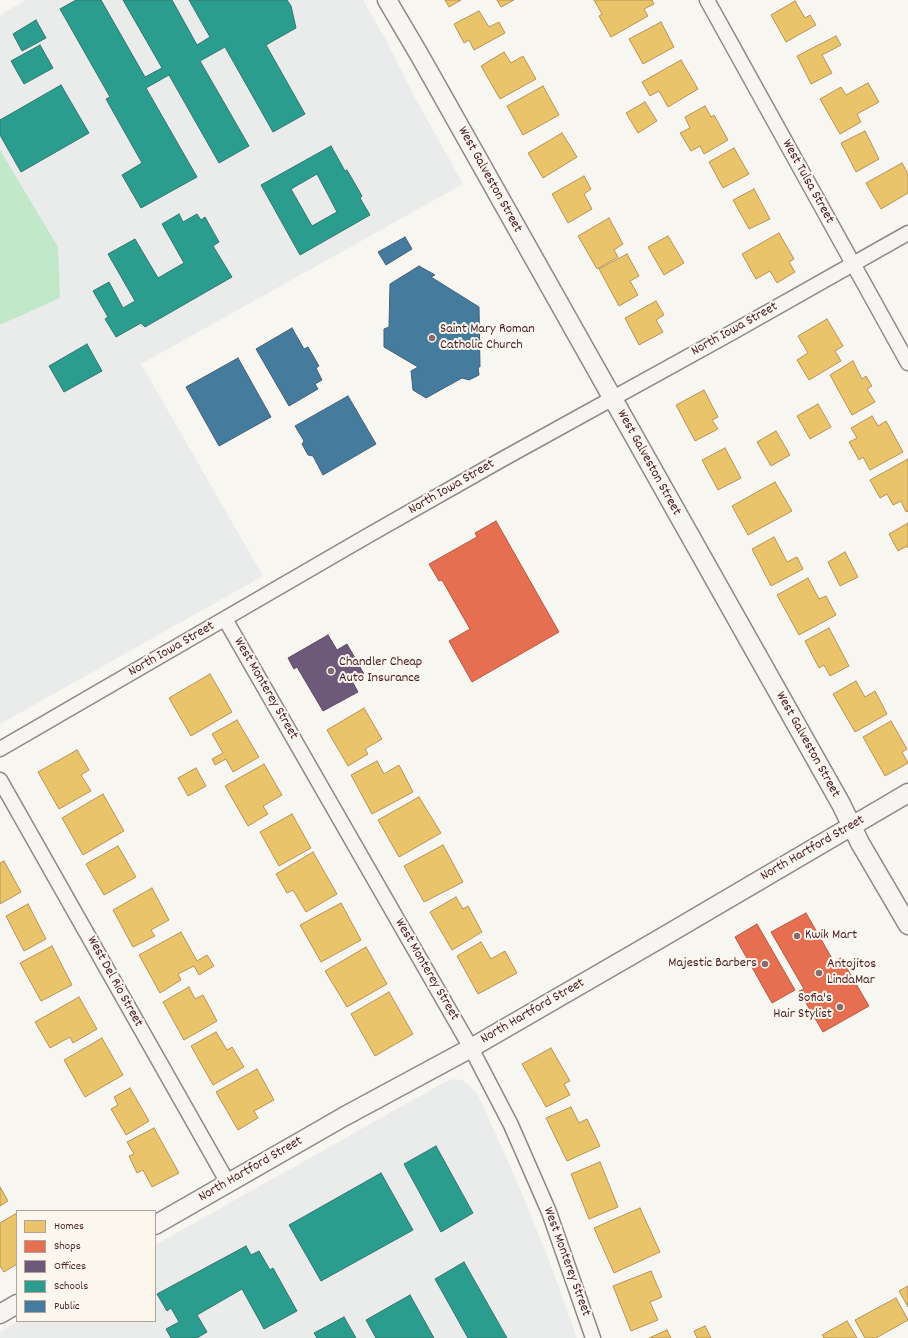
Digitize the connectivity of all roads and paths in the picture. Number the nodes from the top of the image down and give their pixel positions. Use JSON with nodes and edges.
{"nodes":[{"id":1,"x":387,"y":0,"type":"edge"},
{"id":2,"x":707,"y":0,"type":"edge"},
{"id":3,"x":908,"y":232,"type":"edge"},
{"id":4,"x":853,"y":264,"type":"junction"},
{"id":5,"x":908,"y":363,"type":"edge"},
{"id":6,"x":612,"y":399,"type":"junction"},
{"id":7,"x":225,"y":619,"type":"junction"},
{"id":8,"x":0,"y":749,"type":"edge"},
{"id":9,"x":0,"y":780,"type":"edge"},
{"id":10,"x":908,"y":793,"type":"edge"},
{"id":11,"x":852,"y":826,"type":"junction"},
{"id":12,"x":908,"y":925,"type":"edge"},
{"id":13,"x":471,"y":1048,"type":"junction"},
{"id":14,"x":228,"y":1183,"type":"junction"},
{"id":15,"x":156,"y":1224,"type":"edge"},
{"id":16,"x":16,"y":1305,"type":"edge"},
{"id":17,"x":0,"y":1314,"type":"edge"},
{"id":18,"x":593,"y":1338,"type":"edge"}],
"edges":[{"from":1,"to":6,"type":"street","name":"West Galveston Street"},
{"from":2,"to":4,"type":"street","name":"West Tulsa Street"},
{"from":3,"to":4,"type":"street","name":"North Iowa Street"},
{"from":4,"to":5,"type":"street","name":"West Tulsa Street"},
{"from":4,"to":6,"type":"street","name":"North Iowa Street"},
{"from":6,"to":7,"type":"street","name":"North Iowa Street"},
{"from":6,"to":11,"type":"street","name":"West Galveston Street"},
{"from":7,"to":8,"type":"street","name":"North Iowa Street"},
{"from":7,"to":13,"type":"street","name":"West Monterey Street"},
{"from":9,"to":14,"type":"street","name":"West Del Rio Street"},
{"from":10,"to":11,"type":"street","name":"North Hartford Street"},
{"from":11,"to":12,"type":"street","name":"West Galveston Street"},
{"from":11,"to":13,"type":"street","name":"North Hartford Street"},
{"from":13,"to":14,"type":"street","name":"North Hartford Street"},
{"from":13,"to":18,"type":"street","name":"West Monterey Street"},
{"from":14,"to":15,"type":"street","name":"North Hartford Street"},
{"from":16,"to":17,"type":"street"}]}
